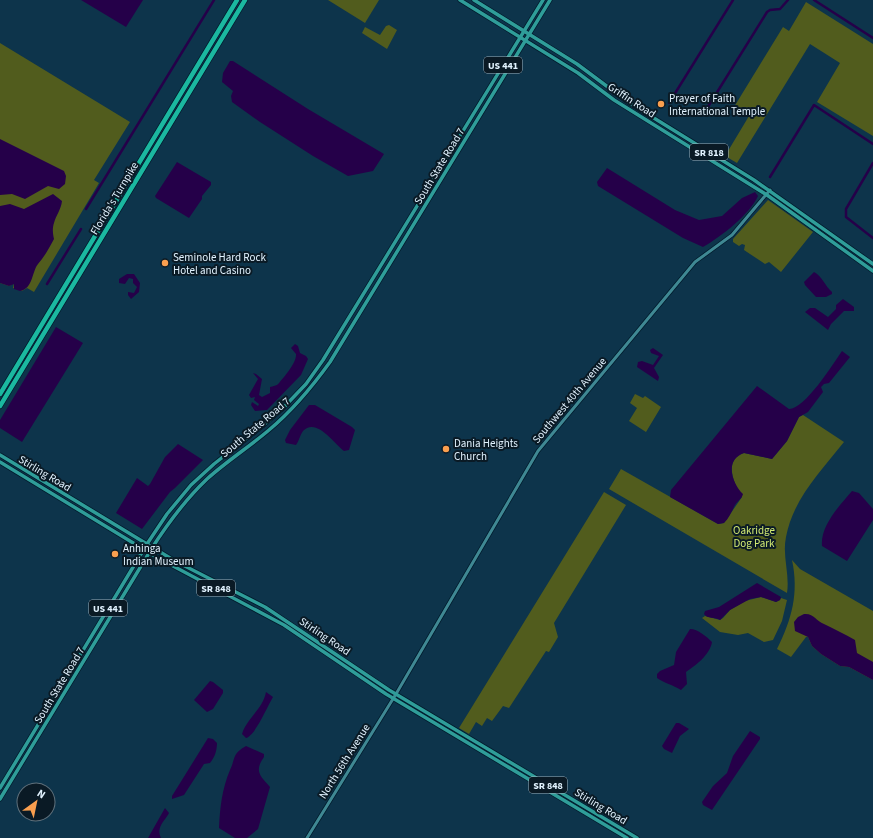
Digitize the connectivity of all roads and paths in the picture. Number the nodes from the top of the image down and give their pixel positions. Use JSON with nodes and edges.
{"nodes":[{"id":1,"x":236,"y":0,"type":"edge"},
{"id":2,"x":245,"y":0,"type":"edge"},
{"id":3,"x":460,"y":0,"type":"edge"},
{"id":4,"x":474,"y":0,"type":"edge"},
{"id":5,"x":543,"y":0,"type":"edge"},
{"id":6,"x":550,"y":0,"type":"edge"},
{"id":7,"x":524,"y":31,"type":"junction"},
{"id":8,"x":529,"y":35,"type":"junction"},
{"id":9,"x":520,"y":37,"type":"junction"},
{"id":10,"x":526,"y":40,"type":"junction"},
{"id":11,"x":473,"y":115,"type":"junction"},
{"id":12,"x":468,"y":123,"type":"junction"},
{"id":13,"x":474,"y":126,"type":"junction"},
{"id":14,"x":470,"y":133,"type":"junction"},
{"id":15,"x":770,"y":190,"type":"junction"},
{"id":16,"x":766,"y":195,"type":"junction"},
{"id":17,"x":873,"y":264,"type":"edge"},
{"id":18,"x":873,"y":271,"type":"edge"},
{"id":19,"x":0,"y":394,"type":"edge"},
{"id":20,"x":0,"y":406,"type":"edge"},
{"id":21,"x":0,"y":455,"type":"edge"},
{"id":22,"x":0,"y":462,"type":"edge"},
{"id":23,"x":147,"y":544,"type":"junction"},
{"id":24,"x":152,"y":548,"type":"junction"},
{"id":25,"x":143,"y":550,"type":"junction"},
{"id":26,"x":149,"y":553,"type":"junction"},
{"id":27,"x":218,"y":582,"type":"junction"},
{"id":28,"x":209,"y":584,"type":"junction"},
{"id":29,"x":102,"y":617,"type":"junction"},
{"id":30,"x":104,"y":627,"type":"junction"},
{"id":31,"x":73,"y":667,"type":"junction"},
{"id":32,"x":76,"y":674,"type":"junction"},
{"id":33,"x":396,"y":694,"type":"junction"},
{"id":34,"x":393,"y":698,"type":"junction"},
{"id":35,"x":46,"y":713,"type":"junction"},
{"id":36,"x":441,"y":720,"type":"junction"},
{"id":37,"x":47,"y":721,"type":"junction"},
{"id":38,"x":431,"y":722,"type":"junction"},
{"id":39,"x":0,"y":788,"type":"edge"},
{"id":40,"x":0,"y":799,"type":"edge"},
{"id":41,"x":307,"y":838,"type":"edge"},
{"id":42,"x":627,"y":838,"type":"edge"},
{"id":43,"x":637,"y":838,"type":"edge"}],
"edges":[{"from":1,"to":19,"type":"highway","name":"Florida's Turnpike"},
{"from":2,"to":20,"type":"highway","name":"Florida's Turnpike"},
{"from":3,"to":9,"type":"main road","name":"Griffin Road","number":"SR 818"},
{"from":4,"to":7,"type":"main road","name":"Griffin Road","number":"SR 818"},
{"from":5,"to":7,"type":"main road","name":"South State Road 7","number":"US 441"},
{"from":6,"to":8,"type":"main road","name":"South State Road 7","number":"US 441"},
{"from":7,"to":8,"type":"main road","name":"Griffin Road","number":"SR 818"},
{"from":7,"to":9,"type":"main road","name":"South State Road 7","number":"US 441"},
{"from":8,"to":10,"type":"main road","name":"South State Road 7","number":"US 441"},
{"from":8,"to":15,"type":"main road","name":"Griffin Road","number":"SR 818"},
{"from":9,"to":10,"type":"main road","name":"Griffin Road","number":"SR 818"},
{"from":9,"to":11,"type":"main road","name":"South State Road 7","number":"US 441"},
{"from":10,"to":13,"type":"main road","name":"South State Road 7","number":"US 441"},
{"from":10,"to":16,"type":"main road","name":"Griffin Road","number":"SR 818"},
{"from":11,"to":12,"type":"main road","name":"South State Road 7","number":"US 441"},
{"from":11,"to":13,"type":"main road"},
{"from":12,"to":14,"type":"main road"},
{"from":12,"to":23,"type":"main road","name":"South State Road 7","number":"US 441"},
{"from":13,"to":14,"type":"main road","name":"South State Road 7","number":"US 441"},
{"from":14,"to":24,"type":"main road","name":"South State Road 7","number":"US 441"},
{"from":15,"to":16,"type":"street","name":"Southwest 40th Avenue"},
{"from":15,"to":17,"type":"main road","name":"Griffin Road","number":"SR 818"},
{"from":16,"to":18,"type":"main road","name":"Griffin Road","number":"SR 818"},
{"from":16,"to":33,"type":"street","name":"Southwest 40th Avenue"},
{"from":21,"to":23,"type":"main road","name":"Stirling Road","number":"SR 848"},
{"from":22,"to":25,"type":"main road","name":"Stirling Road","number":"SR 848"},
{"from":23,"to":24,"type":"main road","name":"Stirling Road","number":"SR 848"},
{"from":23,"to":25,"type":"main road","name":"South State Road 7","number":"US 441"},
{"from":24,"to":26,"type":"main road","name":"South State Road 7","number":"US 441"},
{"from":24,"to":27,"type":"main road","name":"Stirling Road","number":"SR 848"},
{"from":25,"to":26,"type":"main road","name":"Stirling Road","number":"SR 848"},
{"from":25,"to":29,"type":"main road","name":"South State Road 7","number":"US 441"},
{"from":26,"to":28,"type":"main road","name":"Stirling Road","number":"SR 848"},
{"from":26,"to":30,"type":"main road","name":"South State Road 7","number":"US 441"},
{"from":27,"to":28,"type":"main road"},
{"from":27,"to":33,"type":"main road","name":"Stirling Road","number":"SR 848"},
{"from":28,"to":34,"type":"main road","name":"Stirling Road","number":"SR 848"},
{"from":29,"to":30,"type":"main road"},
{"from":29,"to":31,"type":"main road","name":"South State Road 7","number":"US 441"},
{"from":30,"to":32,"type":"main road","name":"South State Road 7","number":"US 441"},
{"from":31,"to":32,"type":"main road"},
{"from":31,"to":35,"type":"main road","name":"South State Road 7","number":"US 441"},
{"from":32,"to":37,"type":"main road","name":"South State Road 7","number":"US 441"},
{"from":33,"to":34,"type":"street","name":"North 56th Avenue"},
{"from":33,"to":36,"type":"main road","name":"Stirling Road","number":"SR 848"},
{"from":34,"to":38,"type":"main road","name":"Stirling Road","number":"SR 848"},
{"from":34,"to":41,"type":"street","name":"North 56th Avenue"},
{"from":35,"to":37,"type":"main road"},
{"from":35,"to":39,"type":"main road","name":"South State Road 7","number":"US 441"},
{"from":36,"to":38,"type":"main road"},
{"from":36,"to":43,"type":"main road","name":"Stirling Road","number":"SR 848"},
{"from":37,"to":40,"type":"main road","name":"South State Road 7","number":"US 441"},
{"from":38,"to":42,"type":"main road","name":"Stirling Road","number":"SR 848"}]}
